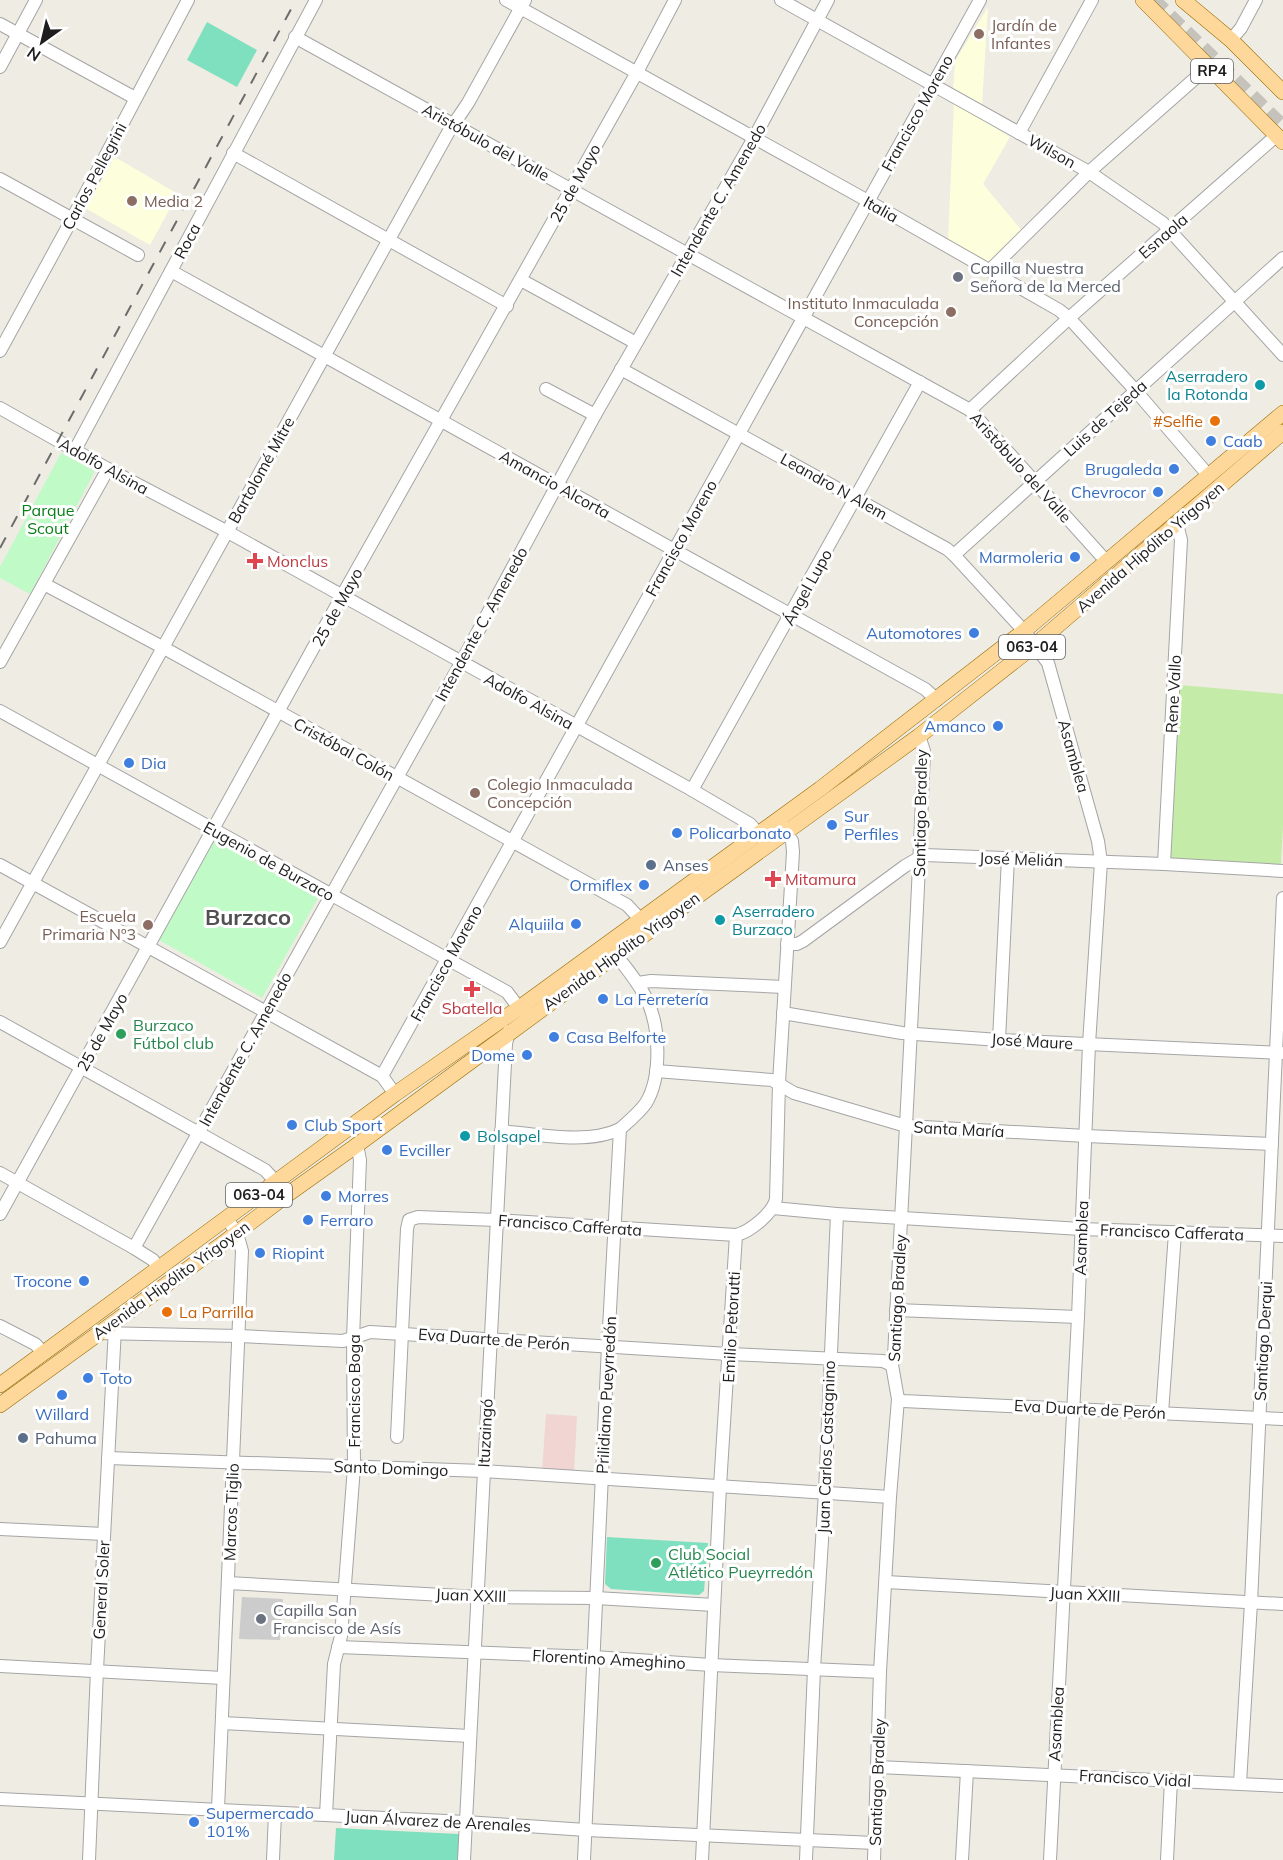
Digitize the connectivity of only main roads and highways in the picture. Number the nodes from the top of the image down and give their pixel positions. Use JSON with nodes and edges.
{"nodes":[{"id":1,"x":1143,"y":0,"type":"edge"},
{"id":2,"x":1183,"y":0,"type":"edge"},
{"id":3,"x":1283,"y":92,"type":"edge"},
{"id":4,"x":1280,"y":139,"type":"edge"},
{"id":5,"x":1283,"y":413,"type":"edge"},
{"id":6,"x":1283,"y":432,"type":"edge"},
{"id":7,"x":782,"y":826,"type":"junction"},
{"id":8,"x":763,"y":839,"type":"junction"},
{"id":9,"x":526,"y":1012,"type":"junction"},
{"id":10,"x":0,"y":1384,"type":"edge"},
{"id":11,"x":0,"y":1405,"type":"edge"}],
"edges":[{"from":1,"to":4,"type":"main road","number":"RP4"},
{"from":2,"to":3,"type":"main road","number":"RP4"},
{"from":5,"to":7,"type":"main road","name":"Avenida Hipólito Yrigoyen","number":"063-04"},
{"from":6,"to":7,"type":"main road","name":"Avenida Hipólito Yrigoyen","number":"063-04"},
{"from":7,"to":8,"type":"main road","name":"Avenida Hipólito Yrigoyen","number":"063-04"},
{"from":8,"to":9,"type":"main road","name":"Avenida Hipólito Yrigoyen","number":"063-04"},
{"from":8,"to":9,"type":"main road","name":"Avenida Hipólito Yrigoyen","number":"063-04"},
{"from":9,"to":10,"type":"main road","name":"Avenida Hipólito Yrigoyen","number":"063-04"},
{"from":9,"to":11,"type":"main road","name":"Avenida Hipólito Yrigoyen","number":"063-04"}]}
